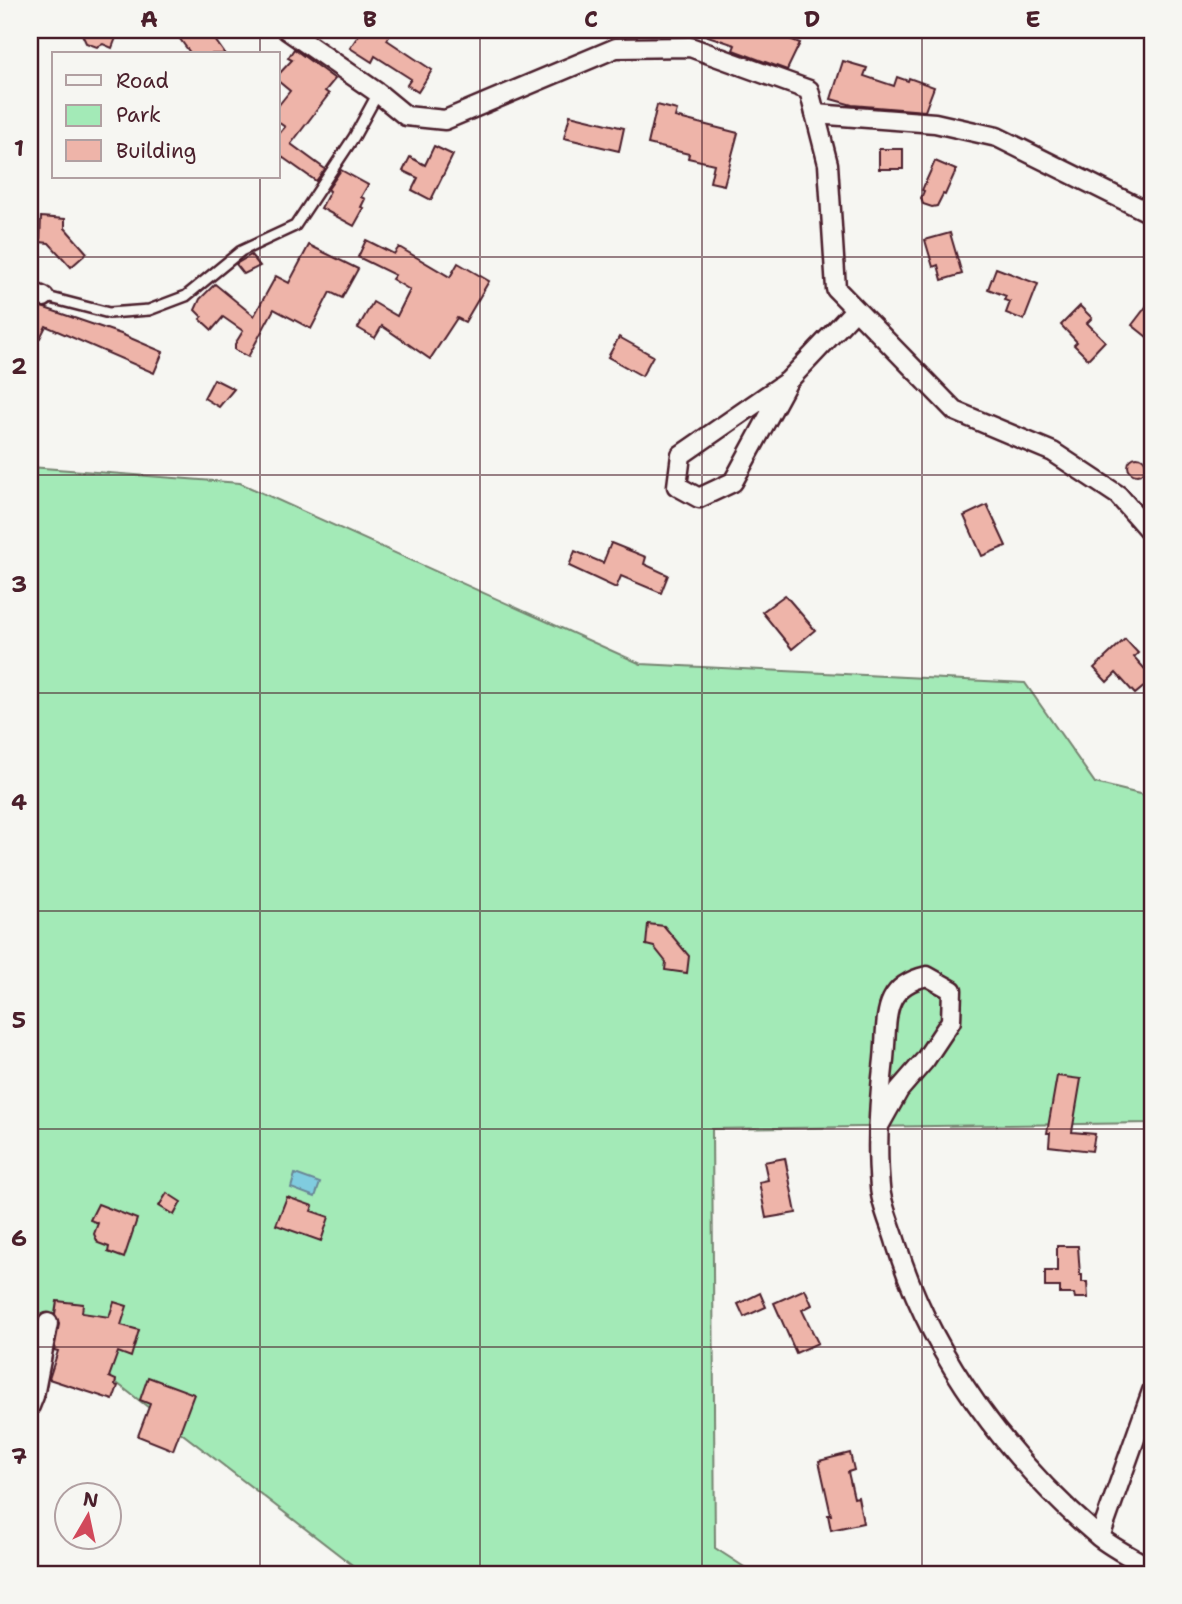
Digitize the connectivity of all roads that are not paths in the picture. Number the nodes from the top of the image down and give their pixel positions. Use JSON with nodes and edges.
{"nodes":[{"id":1,"x":287,"y":30,"type":"edge"},
{"id":2,"x":379,"y":93,"type":"junction"},
{"id":3,"x":815,"y":114,"type":"junction"},
{"id":4,"x":1152,"y":214,"type":"edge"},
{"id":5,"x":34,"y":292,"type":"edge"},
{"id":6,"x":855,"y":310,"type":"junction"},
{"id":7,"x":788,"y":380,"type":"junction"},
{"id":8,"x":1152,"y":534,"type":"edge"},
{"id":9,"x":880,"y":1124,"type":"junction"},
{"id":10,"x":48,"y":1323,"type":"dead end"},
{"id":11,"x":1152,"y":1391,"type":"edge"},
{"id":12,"x":30,"y":1406,"type":"edge"},
{"id":13,"x":1100,"y":1537,"type":"junction"},
{"id":14,"x":1152,"y":1569,"type":"edge"}],
"edges":[{"from":1,"to":2,"type":"street"},
{"from":2,"to":3,"type":"street"},
{"from":2,"to":5,"type":"lane"},
{"from":3,"to":4,"type":"street"},
{"from":3,"to":6,"type":"street"},
{"from":6,"to":7,"type":"street"},
{"from":6,"to":8,"type":"street"},
{"from":7,"to":7,"type":"street"},
{"from":9,"to":9,"type":"street"},
{"from":9,"to":13,"type":"street"},
{"from":10,"to":12,"type":"street"},
{"from":11,"to":13,"type":"street"},
{"from":13,"to":14,"type":"street"}]}
